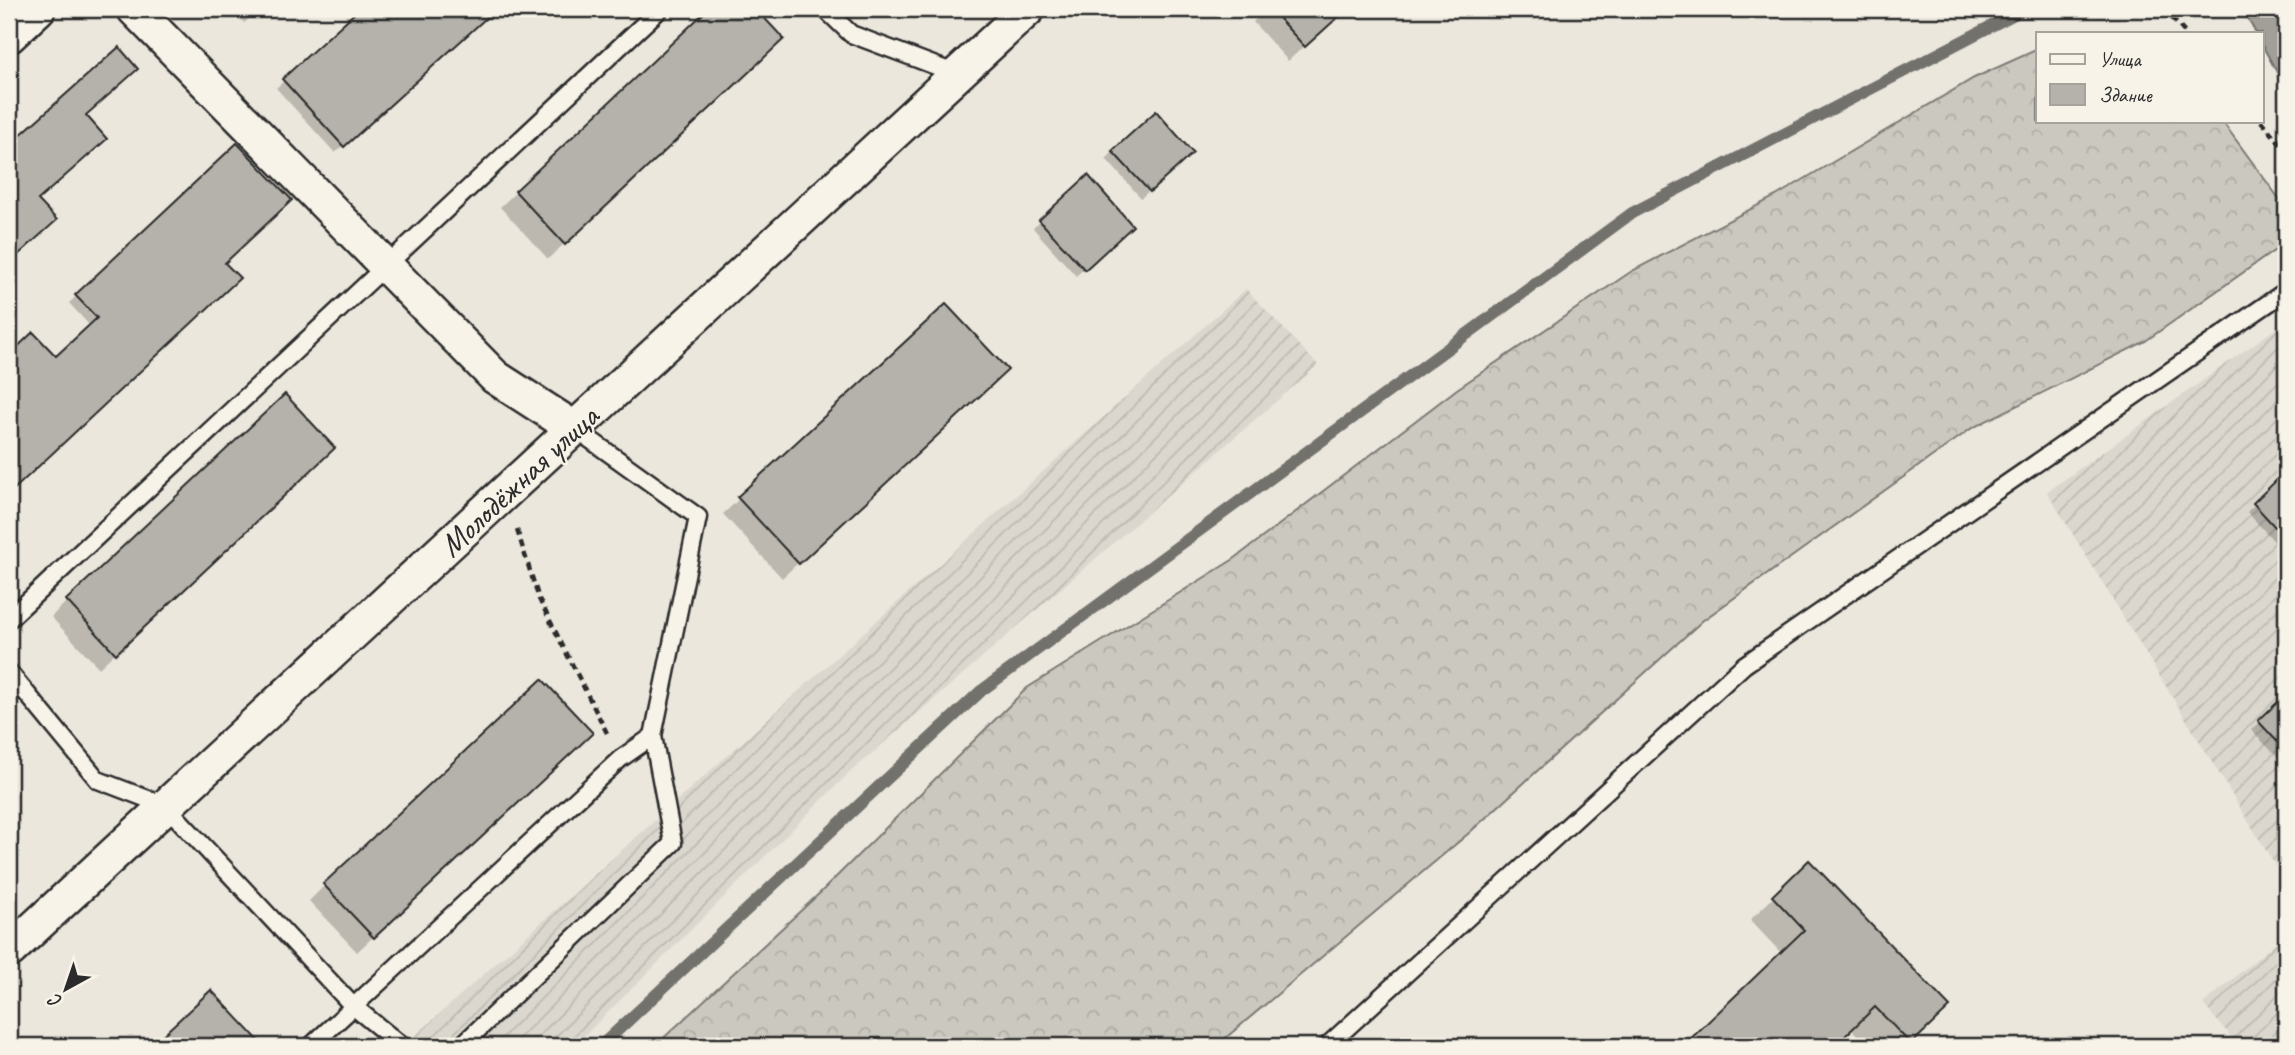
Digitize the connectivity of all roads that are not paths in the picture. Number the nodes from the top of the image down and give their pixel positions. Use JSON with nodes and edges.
{"nodes":[{"id":1,"x":38,"y":9,"type":"edge"},
{"id":2,"x":134,"y":9,"type":"edge"},
{"id":3,"x":660,"y":9,"type":"edge"},
{"id":4,"x":825,"y":9,"type":"edge"},
{"id":5,"x":1028,"y":9,"type":"edge"},
{"id":6,"x":9,"y":36,"type":"edge"},
{"id":7,"x":957,"y":74,"type":"junction"},
{"id":8,"x":385,"y":266,"type":"junction"},
{"id":9,"x":2286,"y":291,"type":"edge"},
{"id":10,"x":574,"y":428,"type":"junction"},
{"id":11,"x":9,"y":619,"type":"edge"},
{"id":12,"x":9,"y":672,"type":"edge"},
{"id":13,"x":653,"y":736,"type":"junction"},
{"id":14,"x":166,"y":806,"type":"junction"},
{"id":15,"x":9,"y":951,"type":"edge"},
{"id":16,"x":353,"y":1006,"type":"junction"},
{"id":17,"x":311,"y":1046,"type":"edge"},
{"id":18,"x":402,"y":1046,"type":"edge"},
{"id":19,"x":461,"y":1046,"type":"edge"},
{"id":20,"x":1327,"y":1046,"type":"edge"}],
"edges":[{"from":1,"to":6,"type":"street"},
{"from":2,"to":8,"type":"street"},
{"from":3,"to":8,"type":"lane"},
{"from":4,"to":7,"type":"lane"},
{"from":5,"to":7,"type":"street","name":"Молодёжная улица"},
{"from":7,"to":10,"type":"street","name":"Молодёжная улица"},
{"from":8,"to":10,"type":"street"},
{"from":8,"to":11,"type":"lane"},
{"from":9,"to":20,"type":"lane"},
{"from":10,"to":13,"type":"lane"},
{"from":10,"to":14,"type":"street","name":"Молодёжная улица"},
{"from":12,"to":14,"type":"lane"},
{"from":13,"to":16,"type":"lane"},
{"from":13,"to":19,"type":"lane"},
{"from":14,"to":15,"type":"street","name":"Молодёжная улица"},
{"from":14,"to":16,"type":"lane"},
{"from":16,"to":17,"type":"lane"},
{"from":16,"to":18,"type":"lane"}]}
